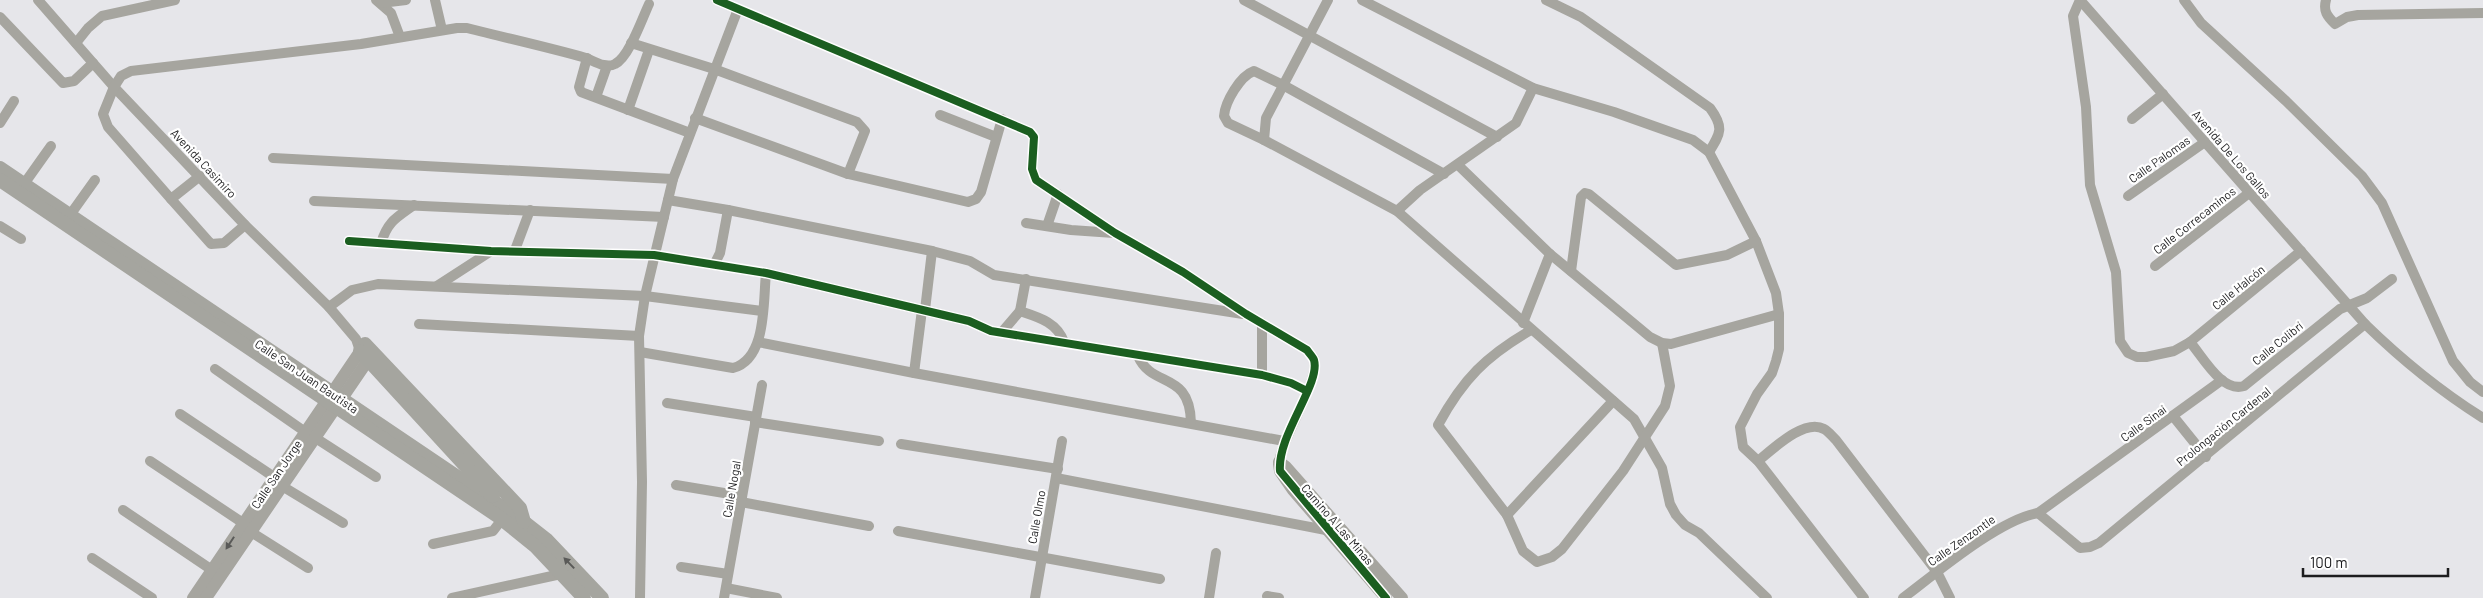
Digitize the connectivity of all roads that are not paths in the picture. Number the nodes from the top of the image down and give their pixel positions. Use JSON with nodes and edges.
{"nodes":[{"id":1,"x":38,"y":0,"type":"edge"},
{"id":2,"x":176,"y":0,"type":"edge"},
{"id":3,"x":406,"y":0,"type":"edge"},
{"id":4,"x":435,"y":0,"type":"edge"},
{"id":5,"x":717,"y":0,"type":"edge"},
{"id":6,"x":1244,"y":0,"type":"edge"},
{"id":7,"x":1328,"y":0,"type":"edge"},
{"id":8,"x":1362,"y":0,"type":"edge"},
{"id":9,"x":1546,"y":0,"type":"edge"},
{"id":10,"x":2080,"y":0,"type":"edge"},
{"id":11,"x":2184,"y":0,"type":"edge"},
{"id":12,"x":2326,"y":0,"type":"edge"},
{"id":13,"x":378,"y":2,"type":"edge"},
{"id":14,"x":649,"y":4,"type":"dead end"},
{"id":15,"x":738,"y":9,"type":"junction"},
{"id":16,"x":2483,"y":13,"type":"edge"},
{"id":17,"x":0,"y":17,"type":"edge"},
{"id":18,"x":442,"y":30,"type":"junction"},
{"id":19,"x":400,"y":37,"type":"junction"},
{"id":20,"x":1310,"y":37,"type":"junction"},
{"id":21,"x":76,"y":43,"type":"junction"},
{"id":22,"x":631,"y":44,"type":"junction"},
{"id":23,"x":649,"y":50,"type":"junction"},
{"id":24,"x":586,"y":58,"type":"junction"},
{"id":25,"x":93,"y":63,"type":"junction"},
{"id":26,"x":607,"y":66,"type":"junction"},
{"id":27,"x":714,"y":69,"type":"junction"},
{"id":28,"x":1283,"y":84,"type":"junction"},
{"id":29,"x":114,"y":87,"type":"junction"},
{"id":30,"x":1533,"y":88,"type":"junction"},
{"id":31,"x":2163,"y":94,"type":"junction"},
{"id":32,"x":596,"y":97,"type":"junction"},
{"id":33,"x":14,"y":101,"type":"dead end"},
{"id":34,"x":628,"y":110,"type":"junction"},
{"id":35,"x":940,"y":115,"type":"dead end"},
{"id":36,"x":695,"y":118,"type":"junction"},
{"id":37,"x":1002,"y":119,"type":"junction"},
{"id":38,"x":2132,"y":119,"type":"dead end"},
{"id":39,"x":0,"y":122,"type":"edge"},
{"id":40,"x":690,"y":133,"type":"junction"},
{"id":41,"x":996,"y":137,"type":"junction"},
{"id":42,"x":1497,"y":137,"type":"junction"},
{"id":43,"x":1264,"y":140,"type":"junction"},
{"id":44,"x":2205,"y":142,"type":"junction"},
{"id":45,"x":51,"y":146,"type":"dead end"},
{"id":46,"x":1709,"y":152,"type":"junction"},
{"id":47,"x":273,"y":158,"type":"dead end"},
{"id":48,"x":1458,"y":165,"type":"junction"},
{"id":49,"x":0,"y":168,"type":"edge"},
{"id":50,"x":848,"y":174,"type":"junction"},
{"id":51,"x":1444,"y":174,"type":"junction"},
{"id":52,"x":200,"y":176,"type":"junction"},
{"id":53,"x":673,"y":179,"type":"junction"},
{"id":54,"x":0,"y":180,"type":"edge"},
{"id":55,"x":95,"y":180,"type":"dead end"},
{"id":56,"x":24,"y":184,"type":"junction"},
{"id":57,"x":2249,"y":193,"type":"junction"},
{"id":58,"x":1058,"y":194,"type":"junction"},
{"id":59,"x":2128,"y":196,"type":"dead end"},
{"id":60,"x":171,"y":199,"type":"junction"},
{"id":61,"x":668,"y":200,"type":"junction"},
{"id":62,"x":314,"y":201,"type":"dead end"},
{"id":63,"x":414,"y":206,"type":"junction"},
{"id":64,"x":530,"y":210,"type":"junction"},
{"id":65,"x":728,"y":210,"type":"junction"},
{"id":66,"x":1397,"y":211,"type":"junction"},
{"id":67,"x":70,"y":215,"type":"junction"},
{"id":68,"x":664,"y":216,"type":"junction"},
{"id":69,"x":1026,"y":223,"type":"dead end"},
{"id":70,"x":245,"y":225,"type":"junction"},
{"id":71,"x":0,"y":226,"type":"edge"},
{"id":72,"x":1047,"y":226,"type":"junction"},
{"id":73,"x":1115,"y":232,"type":"junction"},
{"id":74,"x":21,"y":240,"type":"dead end"},
{"id":75,"x":350,"y":241,"type":"dead end"},
{"id":76,"x":1756,"y":242,"type":"junction"},
{"id":77,"x":381,"y":244,"type":"junction"},
{"id":78,"x":515,"y":250,"type":"junction"},
{"id":79,"x":491,"y":251,"type":"junction"},
{"id":80,"x":932,"y":251,"type":"junction"},
{"id":81,"x":2301,"y":251,"type":"junction"},
{"id":82,"x":1550,"y":254,"type":"junction"},
{"id":83,"x":654,"y":255,"type":"junction"},
{"id":84,"x":714,"y":265,"type":"junction"},
{"id":85,"x":2155,"y":266,"type":"dead end"},
{"id":86,"x":1571,"y":271,"type":"junction"},
{"id":87,"x":766,"y":273,"type":"junction"},
{"id":88,"x":1026,"y":279,"type":"junction"},
{"id":89,"x":2392,"y":279,"type":"dead end"},
{"id":90,"x":437,"y":286,"type":"junction"},
{"id":91,"x":645,"y":296,"type":"junction"},
{"id":92,"x":2347,"y":305,"type":"junction"},
{"id":93,"x":329,"y":307,"type":"junction"},
{"id":94,"x":924,"y":310,"type":"junction"},
{"id":95,"x":762,"y":311,"type":"junction"},
{"id":96,"x":1020,"y":311,"type":"junction"},
{"id":97,"x":1246,"y":314,"type":"junction"},
{"id":98,"x":1779,"y":314,"type":"junction"},
{"id":99,"x":1262,"y":323,"type":"junction"},
{"id":100,"x":1523,"y":323,"type":"junction"},
{"id":101,"x":418,"y":324,"type":"dead end"},
{"id":102,"x":2365,"y":324,"type":"junction"},
{"id":103,"x":1531,"y":330,"type":"junction"},
{"id":104,"x":1002,"y":332,"type":"junction"},
{"id":105,"x":639,"y":336,"type":"junction"},
{"id":106,"x":758,"y":342,"type":"junction"},
{"id":107,"x":1064,"y":342,"type":"junction"},
{"id":108,"x":2190,"y":342,"type":"junction"},
{"id":109,"x":1662,"y":343,"type":"junction"},
{"id":110,"x":364,"y":348,"type":"junction"},
{"id":111,"x":640,"y":352,"type":"junction"},
{"id":112,"x":1138,"y":356,"type":"junction"},
{"id":113,"x":215,"y":369,"type":"dead end"},
{"id":114,"x":914,"y":373,"type":"junction"},
{"id":115,"x":1262,"y":375,"type":"junction"},
{"id":116,"x":2222,"y":380,"type":"junction"},
{"id":117,"x":762,"y":385,"type":"dead end"},
{"id":118,"x":1307,"y":391,"type":"junction"},
{"id":119,"x":2483,"y":392,"type":"edge"},
{"id":120,"x":334,"y":399,"type":"junction"},
{"id":121,"x":1613,"y":401,"type":"junction"},
{"id":122,"x":667,"y":403,"type":"dead end"},
{"id":123,"x":180,"y":414,"type":"dead end"},
{"id":124,"x":2173,"y":416,"type":"junction"},
{"id":125,"x":2483,"y":418,"type":"edge"},
{"id":126,"x":756,"y":419,"type":"junction"},
{"id":127,"x":1191,"y":423,"type":"junction"},
{"id":128,"x":309,"y":434,"type":"junction"},
{"id":129,"x":1644,"y":438,"type":"junction"},
{"id":130,"x":1284,"y":440,"type":"junction"},
{"id":131,"x":878,"y":441,"type":"dead end"},
{"id":132,"x":1062,"y":441,"type":"dead end"},
{"id":133,"x":901,"y":444,"type":"dead end"},
{"id":134,"x":2206,"y":456,"type":"junction"},
{"id":135,"x":150,"y":461,"type":"dead end"},
{"id":136,"x":1758,"y":461,"type":"junction"},
{"id":137,"x":1279,"y":462,"type":"joint"},
{"id":138,"x":1057,"y":474,"type":"junction"},
{"id":139,"x":376,"y":478,"type":"dead end"},
{"id":140,"x":278,"y":481,"type":"junction"},
{"id":141,"x":676,"y":485,"type":"dead end"},
{"id":142,"x":1298,"y":488,"type":"junction"},
{"id":143,"x":742,"y":499,"type":"junction"},
{"id":144,"x":123,"y":510,"type":"dead end"},
{"id":145,"x":499,"y":511,"type":"junction"},
{"id":146,"x":2038,"y":513,"type":"junction"},
{"id":147,"x":1507,"y":515,"type":"junction"},
{"id":148,"x":343,"y":523,"type":"dead end"},
{"id":149,"x":868,"y":526,"type":"dead end"},
{"id":150,"x":247,"y":527,"type":"junction"},
{"id":151,"x":522,"y":527,"type":"junction"},
{"id":152,"x":1330,"y":530,"type":"junction"},
{"id":153,"x":898,"y":531,"type":"dead end"},
{"id":154,"x":1347,"y":535,"type":"junction"},
{"id":155,"x":433,"y":544,"type":"dead end"},
{"id":156,"x":1216,"y":553,"type":"dead end"},
{"id":157,"x":1042,"y":557,"type":"junction"},
{"id":158,"x":92,"y":558,"type":"dead end"},
{"id":159,"x":681,"y":567,"type":"dead end"},
{"id":160,"x":308,"y":568,"type":"dead end"},
{"id":161,"x":212,"y":570,"type":"junction"},
{"id":162,"x":1937,"y":572,"type":"junction"},
{"id":163,"x":561,"y":574,"type":"junction"},
{"id":164,"x":728,"y":574,"type":"junction"},
{"id":165,"x":1160,"y":580,"type":"dead end"},
{"id":166,"x":725,"y":593,"type":"edge"},
{"id":167,"x":1267,"y":596,"type":"dead end"},
{"id":168,"x":152,"y":598,"type":"edge"},
{"id":169,"x":192,"y":598,"type":"edge"},
{"id":170,"x":206,"y":598,"type":"edge"},
{"id":171,"x":452,"y":598,"type":"edge"},
{"id":172,"x":584,"y":598,"type":"edge"},
{"id":173,"x":602,"y":598,"type":"edge"},
{"id":174,"x":640,"y":598,"type":"edge"},
{"id":175,"x":778,"y":598,"type":"edge"},
{"id":176,"x":1035,"y":598,"type":"edge"},
{"id":177,"x":1209,"y":598,"type":"edge"},
{"id":178,"x":1279,"y":598,"type":"edge"},
{"id":179,"x":1386,"y":598,"type":"edge"},
{"id":180,"x":1402,"y":598,"type":"edge"},
{"id":181,"x":1767,"y":598,"type":"edge"},
{"id":182,"x":1864,"y":598,"type":"edge"},
{"id":183,"x":1903,"y":598,"type":"edge"},
{"id":184,"x":1950,"y":598,"type":"edge"}],
"edges":[{"from":1,"to":21,"type":"street","name":"Avenida Casimiro"},
{"from":2,"to":21,"type":"street"},
{"from":3,"to":13,"type":"street"},
{"from":4,"to":18,"type":"street"},
{"from":5,"to":15,"type":"street"},
{"from":6,"to":20,"type":"street"},
{"from":7,"to":20,"type":"street"},
{"from":8,"to":30,"type":"street"},
{"from":9,"to":46,"type":"street"},
{"from":10,"to":31,"type":"street","name":"Avenida De Los Gallos"},
{"from":10,"to":108,"type":"street","name":"Calle Halcón"},
{"from":11,"to":119,"type":"street"},
{"from":12,"to":16,"type":"street"},
{"from":13,"to":19,"type":"street"},
{"from":14,"to":22,"type":"street"},
{"from":15,"to":27,"type":"street"},
{"from":15,"to":37,"type":"street"},
{"from":17,"to":25,"type":"street"},
{"from":18,"to":19,"type":"street"},
{"from":18,"to":24,"type":"street"},
{"from":19,"to":29,"type":"street"},
{"from":20,"to":28,"type":"street"},
{"from":20,"to":42,"type":"street"},
{"from":21,"to":25,"type":"street","name":"Avenida Casimiro"},
{"from":22,"to":23,"type":"street"},
{"from":22,"to":26,"type":"street"},
{"from":23,"to":27,"type":"street"},
{"from":23,"to":34,"type":"street"},
{"from":24,"to":26,"type":"street"},
{"from":24,"to":32,"type":"street"},
{"from":25,"to":29,"type":"street","name":"Avenida Casimiro"},
{"from":26,"to":32,"type":"street"},
{"from":27,"to":36,"type":"street"},
{"from":27,"to":50,"type":"street"},
{"from":28,"to":43,"type":"street"},
{"from":28,"to":43,"type":"street"},
{"from":28,"to":51,"type":"street"},
{"from":29,"to":52,"type":"street","name":"Avenida Casimiro"},
{"from":29,"to":60,"type":"street"},
{"from":30,"to":42,"type":"street"},
{"from":30,"to":46,"type":"street"},
{"from":31,"to":38,"type":"street"},
{"from":31,"to":44,"type":"street","name":"Avenida De Los Gallos"},
{"from":32,"to":34,"type":"street"},
{"from":33,"to":39,"type":"street"},
{"from":34,"to":40,"type":"street"},
{"from":35,"to":41,"type":"street"},
{"from":36,"to":40,"type":"street"},
{"from":36,"to":50,"type":"street"},
{"from":37,"to":41,"type":"street"},
{"from":37,"to":58,"type":"street"},
{"from":40,"to":53,"type":"street"},
{"from":41,"to":50,"type":"street"},
{"from":42,"to":48,"type":"street"},
{"from":43,"to":66,"type":"street"},
{"from":44,"to":57,"type":"street","name":"Avenida De Los Gallos"},
{"from":44,"to":59,"type":"street","name":"Calle Palomas"},
{"from":45,"to":56,"type":"street"},
{"from":46,"to":76,"type":"street"},
{"from":47,"to":53,"type":"street"},
{"from":48,"to":51,"type":"street"},
{"from":48,"to":82,"type":"street"},
{"from":49,"to":56,"type":"main road","name":"Calle San Juan Bautista"},
{"from":51,"to":66,"type":"street"},
{"from":52,"to":60,"type":"street"},
{"from":52,"to":70,"type":"street","name":"Avenida Casimiro"},
{"from":53,"to":61,"type":"street"},
{"from":54,"to":120,"type":"main road","name":"Calle San Juan Bautista"},
{"from":55,"to":67,"type":"street"},
{"from":56,"to":67,"type":"main road","name":"Calle San Juan Bautista"},
{"from":57,"to":81,"type":"street","name":"Avenida De Los Gallos"},
{"from":57,"to":85,"type":"street","name":"Calle Correcaminos"},
{"from":58,"to":72,"type":"street"},
{"from":58,"to":73,"type":"street"},
{"from":60,"to":70,"type":"street"},
{"from":61,"to":65,"type":"street"},
{"from":61,"to":68,"type":"street"},
{"from":62,"to":63,"type":"street"},
{"from":63,"to":64,"type":"street"},
{"from":63,"to":77,"type":"street"},
{"from":64,"to":68,"type":"street"},
{"from":64,"to":78,"type":"street"},
{"from":65,"to":80,"type":"street"},
{"from":65,"to":84,"type":"street"},
{"from":66,"to":100,"type":"street"},
{"from":67,"to":120,"type":"main road","name":"Calle San Juan Bautista"},
{"from":68,"to":83,"type":"street"},
{"from":69,"to":72,"type":"street"},
{"from":70,"to":93,"type":"street","name":"Avenida Casimiro"},
{"from":71,"to":74,"type":"street"},
{"from":72,"to":73,"type":"street"},
{"from":73,"to":97,"type":"street"},
{"from":75,"to":77,"type":"street"},
{"from":76,"to":86,"type":"street"},
{"from":76,"to":98,"type":"street"},
{"from":77,"to":79,"type":"street"},
{"from":78,"to":79,"type":"street"},
{"from":78,"to":83,"type":"street"},
{"from":79,"to":90,"type":"street"},
{"from":80,"to":88,"type":"street"},
{"from":80,"to":94,"type":"street"},
{"from":81,"to":92,"type":"street","name":"Avenida De Los Gallos"},
{"from":81,"to":108,"type":"street","name":"Calle Halcón"},
{"from":82,"to":86,"type":"street"},
{"from":82,"to":100,"type":"street"},
{"from":83,"to":84,"type":"street"},
{"from":83,"to":91,"type":"street"},
{"from":84,"to":87,"type":"street"},
{"from":86,"to":109,"type":"street"},
{"from":87,"to":94,"type":"street"},
{"from":87,"to":95,"type":"street"},
{"from":88,"to":96,"type":"street"},
{"from":88,"to":97,"type":"street"},
{"from":89,"to":92,"type":"street","name":"Calle Colibrí"},
{"from":90,"to":91,"type":"street"},
{"from":90,"to":93,"type":"street"},
{"from":91,"to":95,"type":"street"},
{"from":91,"to":105,"type":"street"},
{"from":92,"to":102,"type":"street","name":"Avenida De Los Gallos"},
{"from":92,"to":116,"type":"street","name":"Calle Colibrí"},
{"from":93,"to":110,"type":"street","name":"Avenida Casimiro"},
{"from":94,"to":104,"type":"street"},
{"from":94,"to":114,"type":"street"},
{"from":95,"to":106,"type":"street"},
{"from":96,"to":104,"type":"street"},
{"from":96,"to":107,"type":"street"},
{"from":97,"to":99,"type":"street"},
{"from":98,"to":109,"type":"street"},
{"from":98,"to":136,"type":"street"},
{"from":99,"to":115,"type":"street"},
{"from":99,"to":118,"type":"street"},
{"from":100,"to":103,"type":"street"},
{"from":101,"to":105,"type":"street"},
{"from":102,"to":125,"type":"street","name":"Avenida De Los Gallos"},
{"from":102,"to":134,"type":"street","name":"Prolongación Cardenal"},
{"from":103,"to":121,"type":"street"},
{"from":103,"to":147,"type":"street"},
{"from":104,"to":107,"type":"street"},
{"from":105,"to":111,"type":"street"},
{"from":106,"to":111,"type":"street"},
{"from":106,"to":114,"type":"street"},
{"from":107,"to":112,"type":"street"},
{"from":108,"to":116,"type":"street"},
{"from":109,"to":129,"type":"street"},
{"from":110,"to":120,"type":"street","name":"Calle San Jorge"},
{"from":110,"to":145,"type":"main road"},
{"from":110,"to":151,"type":"main road"},
{"from":111,"to":174,"type":"street"},
{"from":112,"to":115,"type":"street"},
{"from":112,"to":127,"type":"street"},
{"from":113,"to":128,"type":"street"},
{"from":114,"to":127,"type":"street"},
{"from":115,"to":118,"type":"street"},
{"from":116,"to":124,"type":"street","name":"Calle Sinaí"},
{"from":117,"to":126,"type":"street","name":"Calle Nogal"},
{"from":118,"to":130,"type":"street"},
{"from":120,"to":128,"type":"street","name":"Calle San Jorge"},
{"from":120,"to":145,"type":"main road","name":"Calle San Juan Bautista"},
{"from":121,"to":129,"type":"street"},
{"from":121,"to":147,"type":"street"},
{"from":122,"to":126,"type":"street"},
{"from":123,"to":140,"type":"street"},
{"from":124,"to":134,"type":"street"},
{"from":124,"to":146,"type":"street","name":"Calle Sinaí"},
{"from":126,"to":131,"type":"street"},
{"from":126,"to":143,"type":"street","name":"Calle Nogal"},
{"from":127,"to":130,"type":"street"},
{"from":128,"to":139,"type":"street"},
{"from":128,"to":140,"type":"street","name":"Calle San Jorge"},
{"from":129,"to":147,"type":"street"},
{"from":129,"to":181,"type":"street"},
{"from":130,"to":137,"type":"street"},
{"from":132,"to":138,"type":"street","name":"Calle Olmo"},
{"from":133,"to":138,"type":"street"},
{"from":134,"to":146,"type":"street","name":"Prolongación Cardenal"},
{"from":135,"to":150,"type":"street"},
{"from":136,"to":162,"type":"street"},
{"from":136,"to":182,"type":"street"},
{"from":137,"to":142,"type":"street","name":"Camino A Las Minas"},
{"from":138,"to":152,"type":"street"},
{"from":138,"to":157,"type":"street","name":"Calle Olmo"},
{"from":140,"to":148,"type":"street"},
{"from":140,"to":150,"type":"street","name":"Calle San Jorge"},
{"from":141,"to":143,"type":"street"},
{"from":142,"to":152,"type":"street","name":"Camino A Las Minas"},
{"from":142,"to":154,"type":"street","name":"Camino A Las Minas"},
{"from":143,"to":149,"type":"street"},
{"from":143,"to":164,"type":"street","name":"Calle Nogal"},
{"from":144,"to":161,"type":"street"},
{"from":145,"to":151,"type":"main road","name":"Calle San Juan Bautista"},
{"from":145,"to":155,"type":"street"},
{"from":146,"to":162,"type":"street","name":"Calle Zenzontle"},
{"from":150,"to":160,"type":"street"},
{"from":150,"to":161,"type":"street","name":"Calle San Jorge","one_way":true},
{"from":150,"to":170,"type":"street","name":"Calle San Jorge"},
{"from":151,"to":163,"type":"main road","name":"Calle San Juan Bautista"},
{"from":173,"to":151,"type":"main road","name":"Calle San Juan Bautista","one_way":true},
{"from":152,"to":154,"type":"street"},
{"from":152,"to":179,"type":"street","name":"Camino A Las Minas"},
{"from":153,"to":157,"type":"street"},
{"from":154,"to":180,"type":"street","name":"Camino A Las Minas"},
{"from":156,"to":177,"type":"street"},
{"from":157,"to":165,"type":"street"},
{"from":157,"to":176,"type":"street","name":"Calle Olmo"},
{"from":158,"to":168,"type":"street"},
{"from":159,"to":164,"type":"street"},
{"from":161,"to":169,"type":"street","name":"Calle San Jorge"},
{"from":162,"to":183,"type":"street","name":"Calle Zenzontle"},
{"from":162,"to":184,"type":"street"},
{"from":163,"to":171,"type":"street"},
{"from":163,"to":172,"type":"main road","name":"Calle San Juan Bautista"},
{"from":164,"to":166,"type":"street","name":"Calle Nogal"},
{"from":166,"to":175,"type":"street"},
{"from":167,"to":178,"type":"street"}]}
